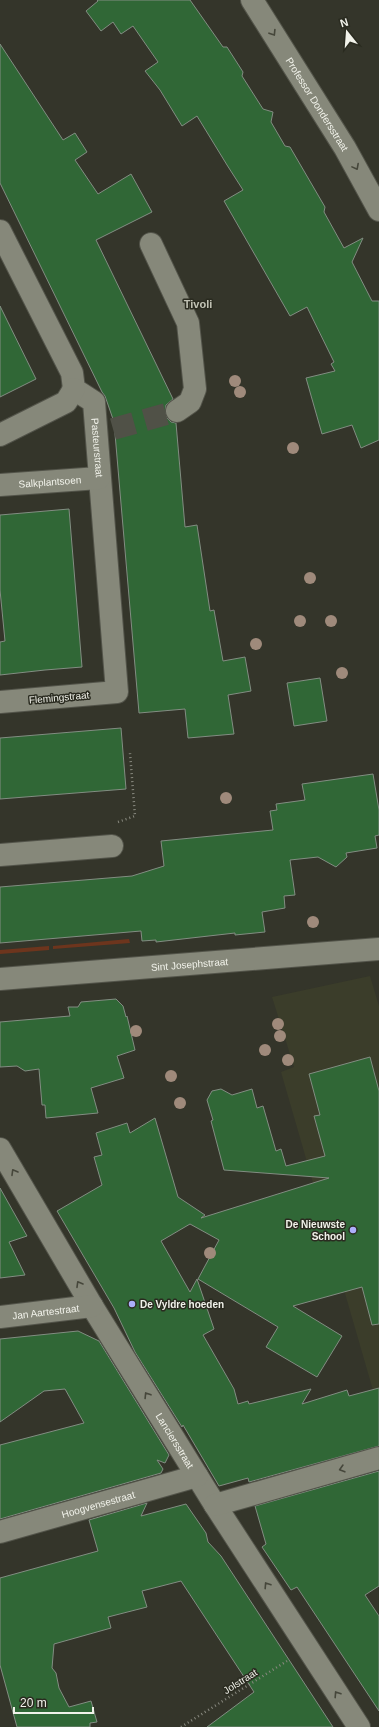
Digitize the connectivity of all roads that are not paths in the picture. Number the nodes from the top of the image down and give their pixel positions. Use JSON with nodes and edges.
{"nodes":[{"id":1,"x":252,"y":0,"type":"edge"},
{"id":2,"x":379,"y":210,"type":"edge"},
{"id":3,"x":0,"y":231,"type":"edge"},
{"id":4,"x":151,"y":244,"type":"dead end"},
{"id":5,"x":74,"y":389,"type":"junction"},
{"id":6,"x":177,"y":411,"type":"tunnel mouth"},
{"id":7,"x":0,"y":435,"type":"edge"},
{"id":8,"x":99,"y":478,"type":"junction"},
{"id":9,"x":0,"y":485,"type":"edge"},
{"id":10,"x":117,"y":692,"type":"joint"},
{"id":11,"x":0,"y":702,"type":"edge"},
{"id":12,"x":112,"y":846,"type":"road end"},
{"id":13,"x":0,"y":855,"type":"edge"},
{"id":14,"x":379,"y":948,"type":"edge"},
{"id":15,"x":0,"y":979,"type":"edge"},
{"id":16,"x":0,"y":1149,"type":"edge"},
{"id":17,"x":92,"y":1306,"type":"junction"},
{"id":18,"x":0,"y":1317,"type":"edge"},
{"id":19,"x":379,"y":1458,"type":"edge"},
{"id":20,"x":197,"y":1476,"type":"junction"},
{"id":21,"x":215,"y":1506,"type":"junction"},
{"id":22,"x":0,"y":1532,"type":"edge"},
{"id":23,"x":358,"y":1727,"type":"edge"}],
"edges":[{"from":1,"to":2,"type":"street","name":"Professor Dondersstraat","one_way":true},
{"from":3,"to":5,"type":"street"},
{"from":4,"to":6,"type":"street"},
{"from":5,"to":7,"type":"street"},
{"from":5,"to":8,"type":"street","name":"Pasteurstraat"},
{"from":8,"to":9,"type":"street","name":"Salkplantsoen"},
{"from":8,"to":10,"type":"street","name":"Pasteurstraat"},
{"from":10,"to":11,"type":"street","name":"Flemingstraat"},
{"from":12,"to":13,"type":"street"},
{"from":14,"to":15,"type":"street","name":"Sint Josephstraat"},
{"from":17,"to":16,"type":"street","name":"Lanciersstraat","one_way":true},
{"from":17,"to":18,"type":"street","name":"Jan Aartestraat"},
{"from":20,"to":17,"type":"street","name":"Lanciersstraat","one_way":true},
{"from":19,"to":21,"type":"street","one_way":true},
{"from":20,"to":21,"type":"street","name":"Lanciersstraat"},
{"from":20,"to":22,"type":"street","name":"Hoogvensestraat"},
{"from":23,"to":21,"type":"street","name":"Lanciersstraat","one_way":true}]}
